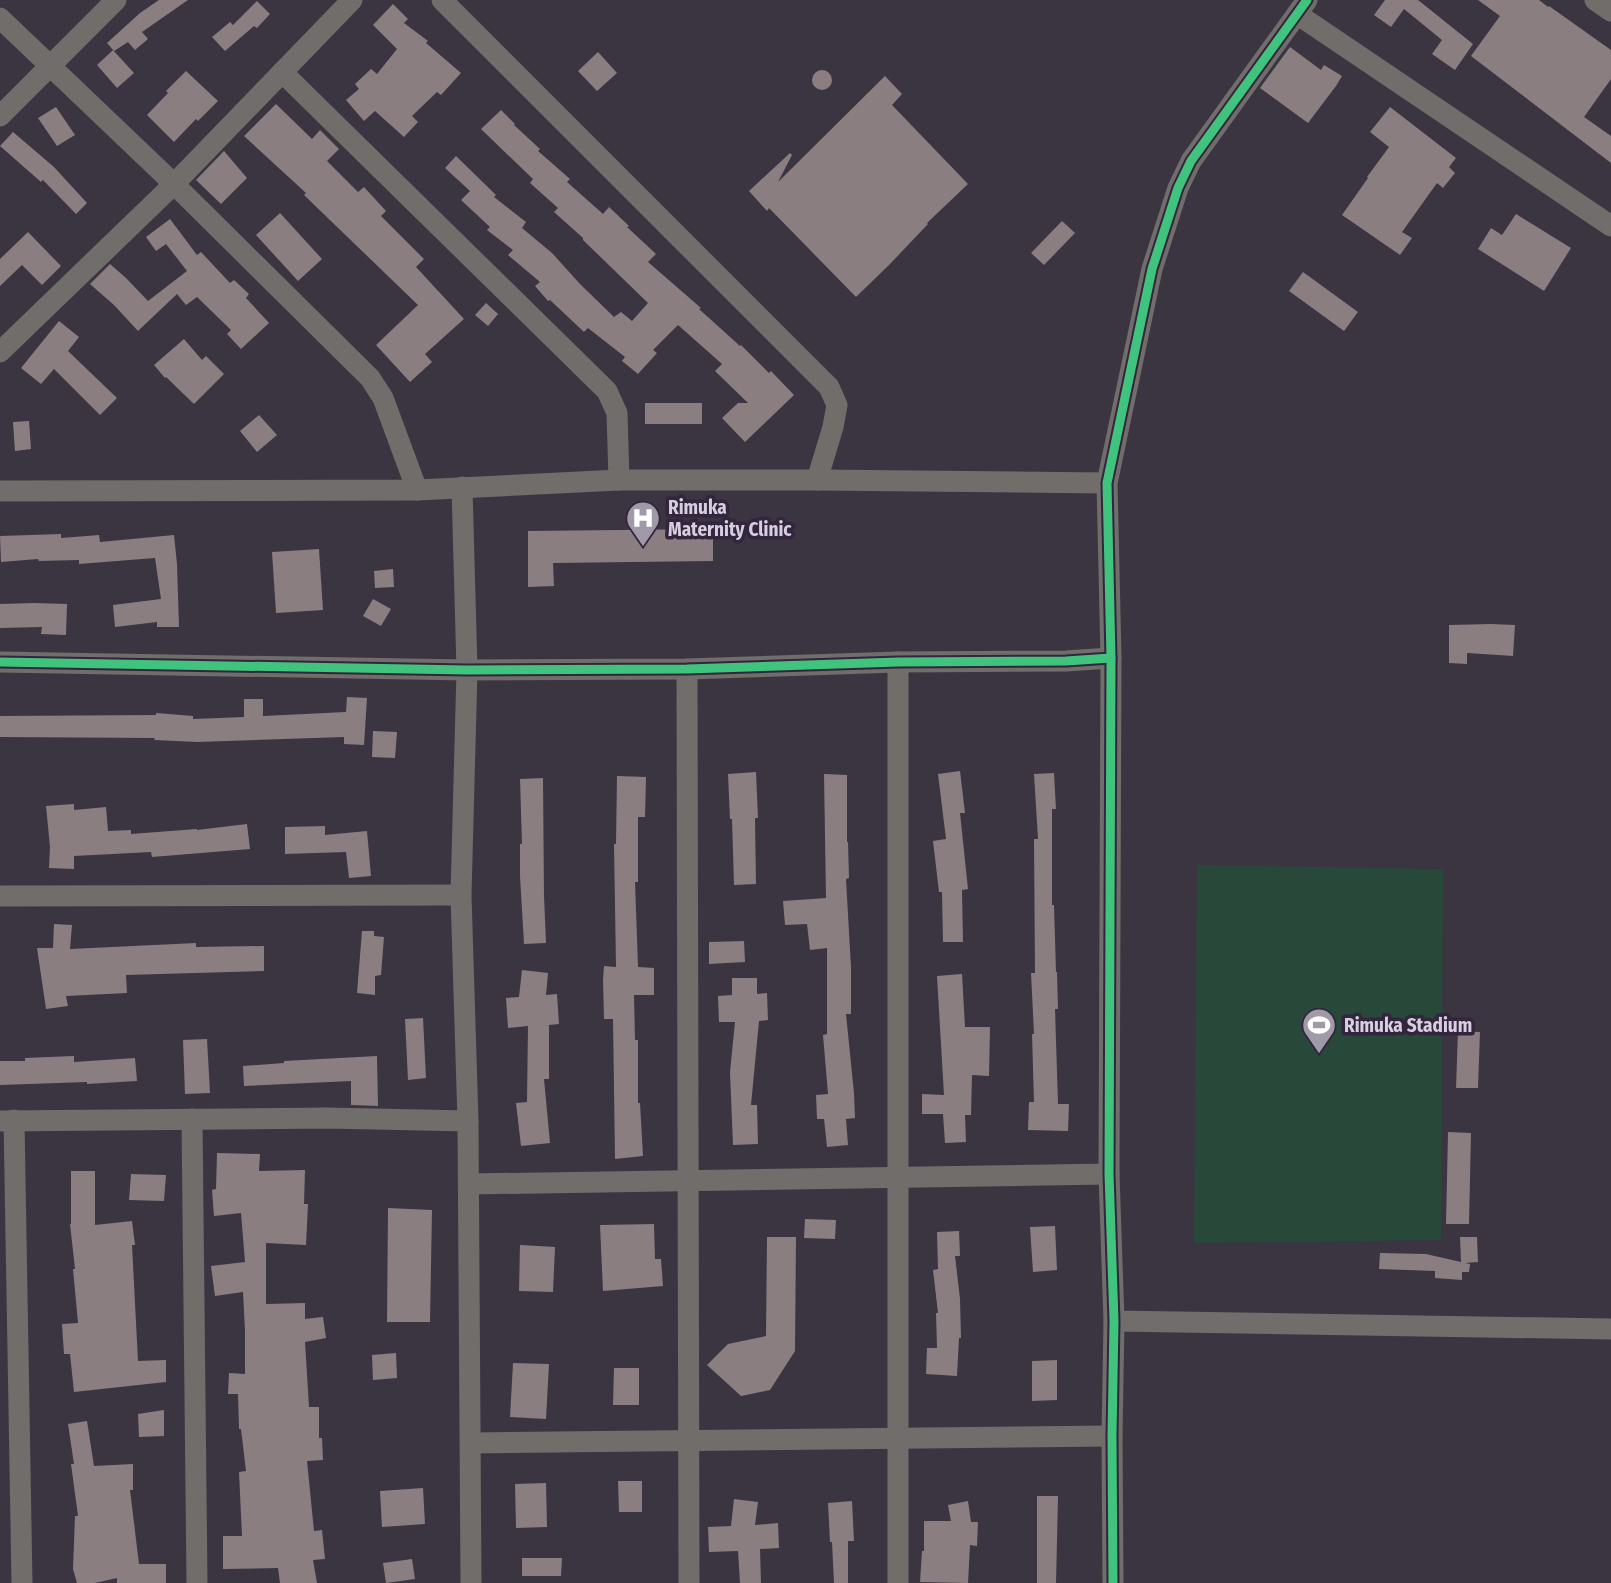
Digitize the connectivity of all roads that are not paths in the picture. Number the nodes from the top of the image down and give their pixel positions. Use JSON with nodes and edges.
{"nodes":[{"id":1,"x":116,"y":0,"type":"edge"},
{"id":2,"x":352,"y":0,"type":"edge"},
{"id":3,"x":442,"y":0,"type":"edge"},
{"id":4,"x":1595,"y":0,"type":"edge"},
{"id":5,"x":1302,"y":7,"type":"edge"},
{"id":6,"x":1611,"y":11,"type":"edge"},
{"id":7,"x":0,"y":18,"type":"edge"},
{"id":8,"x":50,"y":64,"type":"junction"},
{"id":9,"x":282,"y":72,"type":"junction"},
{"id":10,"x":0,"y":116,"type":"edge"},
{"id":11,"x":174,"y":184,"type":"junction"},
{"id":12,"x":1611,"y":226,"type":"edge"},
{"id":13,"x":0,"y":352,"type":"edge"},
{"id":14,"x":619,"y":480,"type":"junction"},
{"id":15,"x":817,"y":480,"type":"junction"},
{"id":16,"x":1107,"y":483,"type":"junction"},
{"id":17,"x":462,"y":487,"type":"junction"},
{"id":18,"x":417,"y":490,"type":"junction"},
{"id":19,"x":0,"y":491,"type":"edge"},
{"id":20,"x":1111,"y":658,"type":"junction"},
{"id":21,"x":0,"y":662,"type":"edge"},
{"id":22,"x":898,"y":662,"type":"junction"},
{"id":23,"x":687,"y":669,"type":"junction"},
{"id":24,"x":467,"y":670,"type":"junction"},
{"id":25,"x":461,"y":895,"type":"junction"},
{"id":26,"x":0,"y":896,"type":"edge"},
{"id":27,"x":192,"y":1119,"type":"junction"},
{"id":28,"x":7,"y":1121,"type":"edge"},
{"id":29,"x":468,"y":1121,"type":"junction"},
{"id":30,"x":1108,"y":1174,"type":"junction"},
{"id":31,"x":898,"y":1177,"type":"junction"},
{"id":32,"x":687,"y":1181,"type":"junction"},
{"id":33,"x":469,"y":1184,"type":"junction"},
{"id":34,"x":1114,"y":1321,"type":"junction"},
{"id":35,"x":1611,"y":1329,"type":"edge"},
{"id":36,"x":1112,"y":1436,"type":"junction"},
{"id":37,"x":898,"y":1438,"type":"junction"},
{"id":38,"x":688,"y":1441,"type":"junction"},
{"id":39,"x":471,"y":1443,"type":"junction"},
{"id":40,"x":22,"y":1583,"type":"edge"},
{"id":41,"x":197,"y":1583,"type":"edge"},
{"id":42,"x":471,"y":1583,"type":"edge"},
{"id":43,"x":689,"y":1583,"type":"edge"},
{"id":44,"x":898,"y":1583,"type":"edge"},
{"id":45,"x":1113,"y":1583,"type":"edge"}],
"edges":[{"from":1,"to":8,"type":"street"},
{"from":2,"to":9,"type":"street"},
{"from":3,"to":15,"type":"street"},
{"from":4,"to":6,"type":"street"},
{"from":5,"to":12,"type":"street"},
{"from":5,"to":16,"type":"street"},
{"from":7,"to":8,"type":"street"},
{"from":8,"to":10,"type":"street"},
{"from":8,"to":11,"type":"street"},
{"from":9,"to":11,"type":"street"},
{"from":9,"to":14,"type":"street"},
{"from":11,"to":13,"type":"street"},
{"from":11,"to":18,"type":"street"},
{"from":14,"to":15,"type":"street"},
{"from":14,"to":17,"type":"street"},
{"from":15,"to":16,"type":"street"},
{"from":16,"to":20,"type":"street"},
{"from":17,"to":18,"type":"street"},
{"from":17,"to":24,"type":"street"},
{"from":18,"to":19,"type":"street"},
{"from":20,"to":22,"type":"street"},
{"from":20,"to":30,"type":"street"},
{"from":21,"to":24,"type":"street"},
{"from":22,"to":23,"type":"street"},
{"from":22,"to":31,"type":"street"},
{"from":23,"to":24,"type":"street"},
{"from":23,"to":32,"type":"street"},
{"from":24,"to":25,"type":"street"},
{"from":25,"to":26,"type":"street"},
{"from":25,"to":29,"type":"street"},
{"from":27,"to":28,"type":"street"},
{"from":27,"to":29,"type":"street"},
{"from":27,"to":41,"type":"street"},
{"from":28,"to":40,"type":"street"},
{"from":29,"to":33,"type":"street"},
{"from":30,"to":31,"type":"street"},
{"from":30,"to":34,"type":"street"},
{"from":31,"to":32,"type":"street"},
{"from":31,"to":37,"type":"street"},
{"from":32,"to":33,"type":"street"},
{"from":32,"to":38,"type":"street"},
{"from":33,"to":39,"type":"street"},
{"from":34,"to":35,"type":"street"},
{"from":34,"to":36,"type":"street"},
{"from":36,"to":37,"type":"street"},
{"from":36,"to":45,"type":"street"},
{"from":37,"to":38,"type":"street"},
{"from":37,"to":44,"type":"street"},
{"from":38,"to":39,"type":"street"},
{"from":38,"to":43,"type":"street"},
{"from":39,"to":42,"type":"street"}]}
